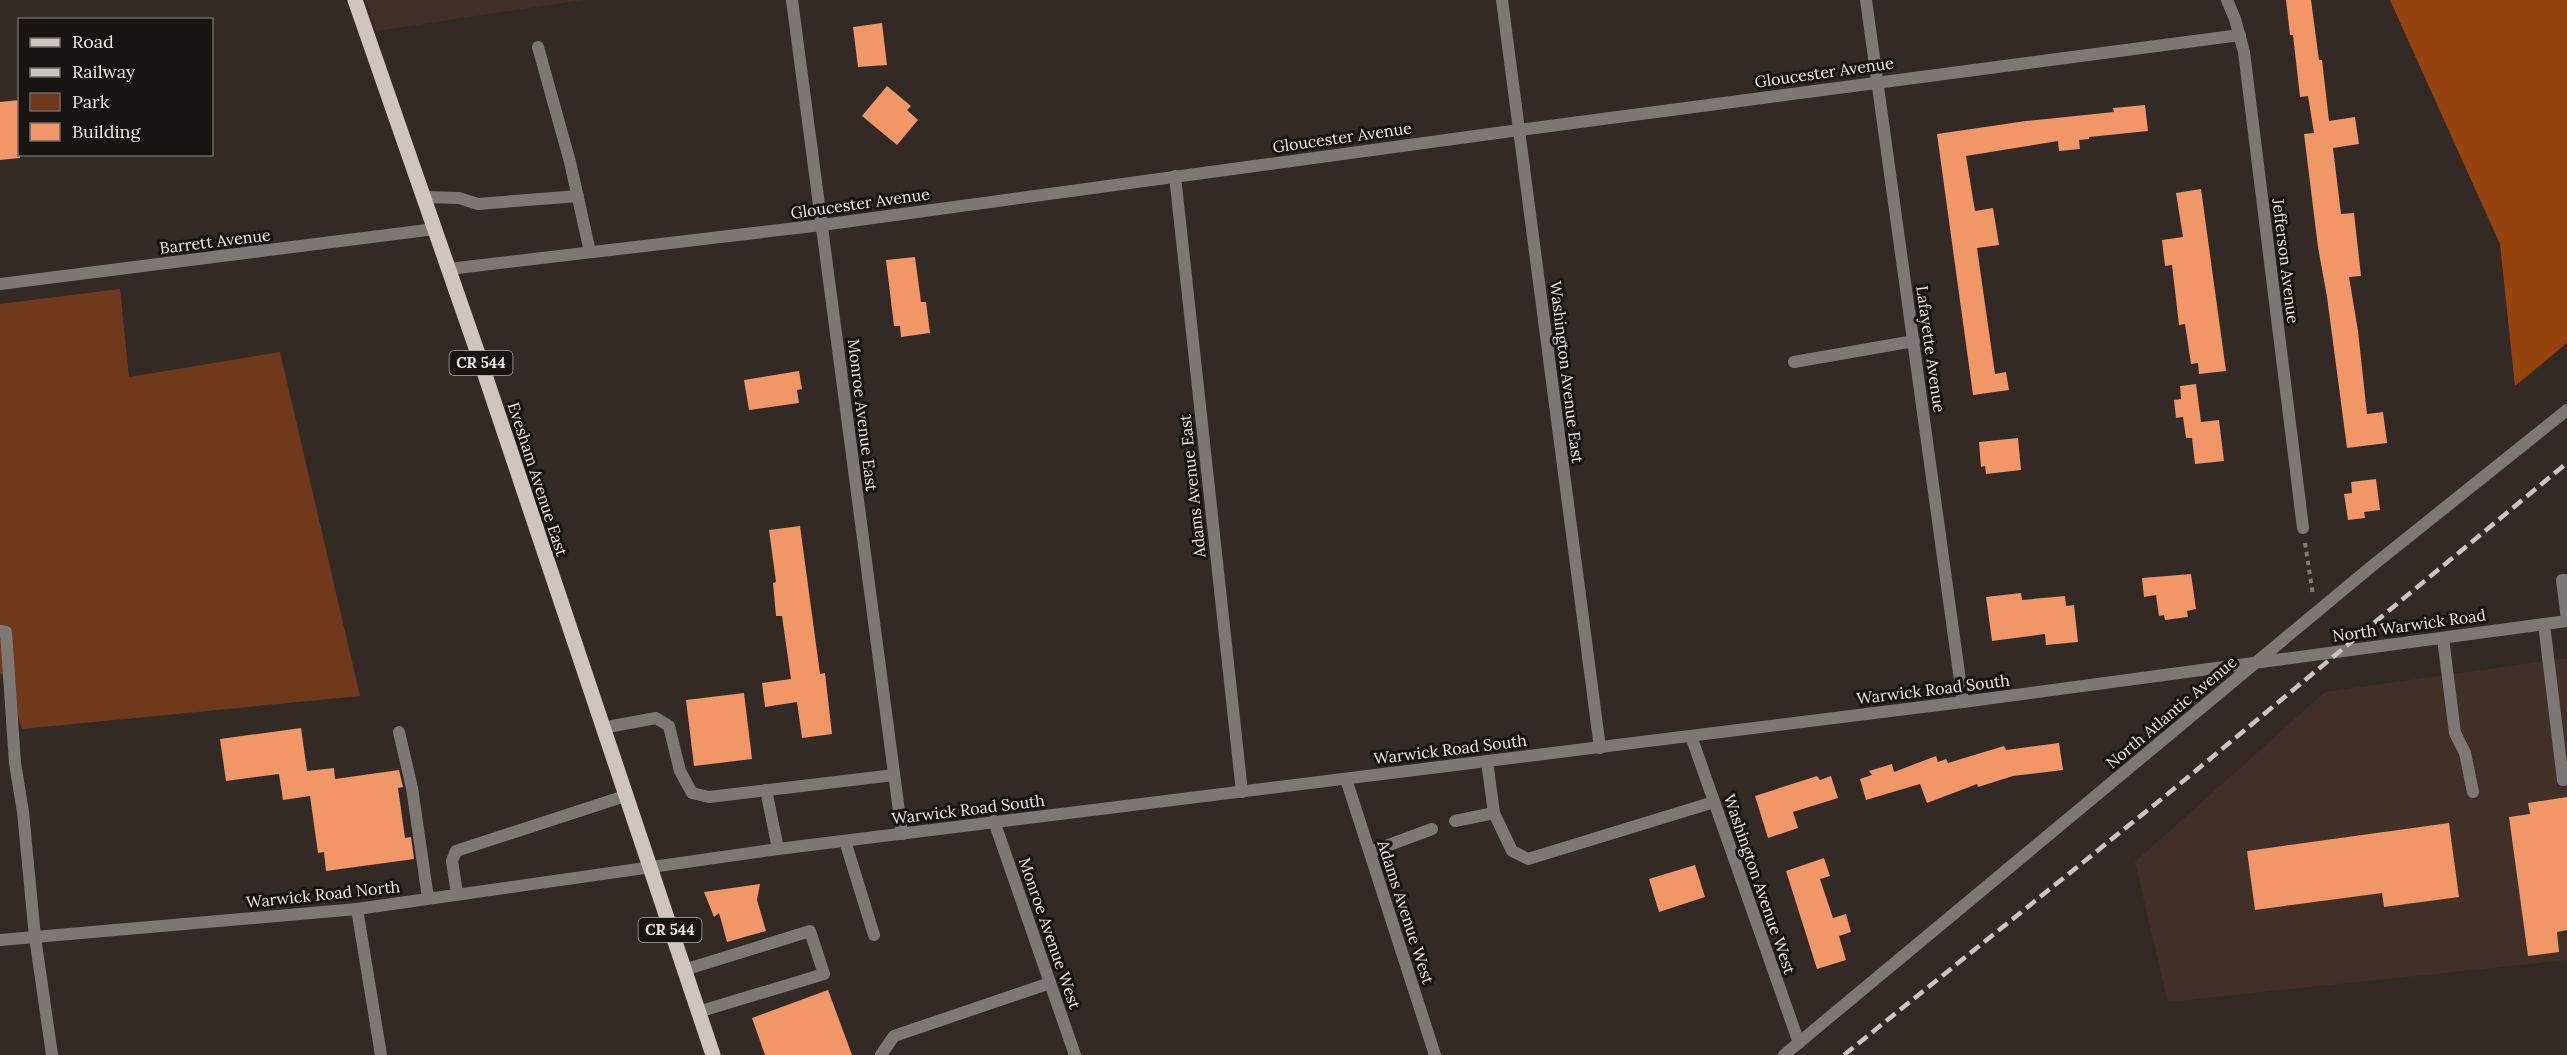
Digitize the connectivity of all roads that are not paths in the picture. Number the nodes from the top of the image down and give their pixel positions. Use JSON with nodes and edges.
{"nodes":[{"id":1,"x":355,"y":0,"type":"edge"},
{"id":2,"x":792,"y":0,"type":"edge"},
{"id":3,"x":1502,"y":0,"type":"edge"},
{"id":4,"x":1866,"y":0,"type":"edge"},
{"id":5,"x":2227,"y":0,"type":"edge"},
{"id":6,"x":2240,"y":35,"type":"junction"},
{"id":7,"x":537,"y":47,"type":"dead end"},
{"id":8,"x":1879,"y":82,"type":"junction"},
{"id":9,"x":1519,"y":130,"type":"junction"},
{"id":10,"x":1175,"y":176,"type":"junction"},
{"id":11,"x":578,"y":196,"type":"junction"},
{"id":12,"x":423,"y":197,"type":"junction"},
{"id":13,"x":822,"y":225,"type":"junction"},
{"id":14,"x":435,"y":229,"type":"junction"},
{"id":15,"x":590,"y":252,"type":"junction"},
{"id":16,"x":449,"y":269,"type":"junction"},
{"id":17,"x":0,"y":284,"type":"edge"},
{"id":18,"x":1914,"y":341,"type":"junction"},
{"id":19,"x":1794,"y":363,"type":"dead end"},
{"id":20,"x":2567,"y":410,"type":"edge"},
{"id":21,"x":2303,"y":528,"type":"road end"},
{"id":22,"x":2567,"y":580,"type":"edge"},
{"id":23,"x":2567,"y":620,"type":"edge"},
{"id":24,"x":2544,"y":624,"type":"junction"},
{"id":25,"x":0,"y":631,"type":"edge"},
{"id":26,"x":2443,"y":638,"type":"junction"},
{"id":27,"x":2256,"y":663,"type":"junction"},
{"id":28,"x":1963,"y":702,"type":"junction"},
{"id":29,"x":602,"y":728,"type":"junction"},
{"id":30,"x":399,"y":732,"type":"dead end"},
{"id":31,"x":1691,"y":736,"type":"junction"},
{"id":32,"x":1600,"y":748,"type":"junction"},
{"id":33,"x":1487,"y":761,"type":"junction"},
{"id":34,"x":894,"y":775,"type":"junction"},
{"id":35,"x":1346,"y":779,"type":"junction"},
{"id":36,"x":2563,"y":780,"type":"dead end"},
{"id":37,"x":766,"y":790,"type":"junction"},
{"id":38,"x":1242,"y":792,"type":"junction"},
{"id":39,"x":2473,"y":792,"type":"dead end"},
{"id":40,"x":625,"y":796,"type":"junction"},
{"id":41,"x":1714,"y":802,"type":"junction"},
{"id":42,"x":1494,"y":813,"type":"junction"},
{"id":43,"x":994,"y":821,"type":"junction"},
{"id":44,"x":1455,"y":821,"type":"dead end"},
{"id":45,"x":1432,"y":829,"type":"dead end"},
{"id":46,"x":902,"y":834,"type":"junction"},
{"id":47,"x":845,"y":841,"type":"junction"},
{"id":48,"x":778,"y":849,"type":"junction"},
{"id":49,"x":1370,"y":852,"type":"junction"},
{"id":50,"x":649,"y":868,"type":"junction"},
{"id":51,"x":457,"y":894,"type":"junction"},
{"id":52,"x":428,"y":898,"type":"junction"},
{"id":53,"x":357,"y":909,"type":"junction"},
{"id":54,"x":874,"y":935,"type":"dead end"},
{"id":55,"x":34,"y":937,"type":"junction"},
{"id":56,"x":0,"y":940,"type":"edge"},
{"id":57,"x":684,"y":970,"type":"junction"},
{"id":58,"x":1050,"y":982,"type":"junction"},
{"id":59,"x":698,"y":1012,"type":"junction"},
{"id":60,"x":1798,"y":1043,"type":"junction"},
{"id":61,"x":52,"y":1055,"type":"edge"},
{"id":62,"x":381,"y":1055,"type":"edge"},
{"id":63,"x":713,"y":1055,"type":"edge"},
{"id":64,"x":881,"y":1055,"type":"edge"},
{"id":65,"x":1075,"y":1055,"type":"edge"},
{"id":66,"x":1435,"y":1055,"type":"edge"},
{"id":67,"x":1784,"y":1055,"type":"edge"}],
"edges":[{"from":1,"to":12,"type":"main road","name":"Evesham Avenue East","number":"CR 544"},
{"from":2,"to":13,"type":"street","name":"Monroe Avenue East"},
{"from":3,"to":9,"type":"street","name":"Washington Avenue East"},
{"from":4,"to":8,"type":"street","name":"Lafayette Avenue"},
{"from":5,"to":6,"type":"street","name":"Jefferson Avenue"},
{"from":6,"to":8,"type":"street","name":"Gloucester Avenue"},
{"from":6,"to":21,"type":"street","name":"Jefferson Avenue"},
{"from":7,"to":11,"type":"street"},
{"from":8,"to":9,"type":"street","name":"Gloucester Avenue"},
{"from":8,"to":18,"type":"street","name":"Lafayette Avenue"},
{"from":9,"to":10,"type":"street","name":"Gloucester Avenue"},
{"from":9,"to":32,"type":"street","name":"Washington Avenue East"},
{"from":10,"to":13,"type":"street","name":"Gloucester Avenue"},
{"from":10,"to":38,"type":"street","name":"Adams Avenue East"},
{"from":11,"to":12,"type":"street"},
{"from":11,"to":15,"type":"street"},
{"from":12,"to":14,"type":"main road","name":"Evesham Avenue East","number":"CR 544"},
{"from":13,"to":15,"type":"street","name":"Gloucester Avenue"},
{"from":13,"to":34,"type":"street","name":"Monroe Avenue East"},
{"from":14,"to":16,"type":"main road","name":"Evesham Avenue East","number":"CR 544"},
{"from":14,"to":17,"type":"street","name":"Barrett Avenue"},
{"from":15,"to":16,"type":"street","name":"Gloucester Avenue"},
{"from":16,"to":29,"type":"main road","name":"Evesham Avenue East","number":"CR 544"},
{"from":18,"to":19,"type":"street"},
{"from":18,"to":28,"type":"street","name":"Lafayette Avenue"},
{"from":20,"to":27,"type":"street","name":"North Atlantic Avenue"},
{"from":22,"to":23,"type":"street"},
{"from":23,"to":24,"type":"street","name":"North Warwick Road"},
{"from":24,"to":26,"type":"street","name":"North Warwick Road"},
{"from":24,"to":36,"type":"street"},
{"from":25,"to":55,"type":"street"},
{"from":26,"to":27,"type":"street","name":"North Warwick Road"},
{"from":26,"to":39,"type":"street"},
{"from":27,"to":28,"type":"street","name":"Warwick Road South"},
{"from":27,"to":60,"type":"street","name":"North Atlantic Avenue"},
{"from":28,"to":31,"type":"street","name":"Warwick Road South"},
{"from":29,"to":37,"type":"street"},
{"from":29,"to":40,"type":"main road","name":"Evesham Avenue East","number":"CR 544"},
{"from":30,"to":52,"type":"street"},
{"from":31,"to":32,"type":"street","name":"Warwick Road South"},
{"from":31,"to":41,"type":"street","name":"Washington Avenue West"},
{"from":32,"to":33,"type":"street","name":"Warwick Road South"},
{"from":33,"to":35,"type":"street","name":"Warwick Road South"},
{"from":33,"to":42,"type":"street"},
{"from":34,"to":37,"type":"street"},
{"from":34,"to":46,"type":"street","name":"Monroe Avenue East"},
{"from":35,"to":38,"type":"street","name":"Warwick Road South"},
{"from":35,"to":49,"type":"street","name":"Adams Avenue West"},
{"from":37,"to":48,"type":"street"},
{"from":38,"to":43,"type":"street","name":"Warwick Road South"},
{"from":40,"to":50,"type":"main road","name":"Evesham Avenue East","number":"CR 544"},
{"from":40,"to":51,"type":"street"},
{"from":41,"to":42,"type":"street"},
{"from":41,"to":60,"type":"street","name":"Washington Avenue West"},
{"from":42,"to":44,"type":"street"},
{"from":43,"to":46,"type":"street","name":"Warwick Road South"},
{"from":43,"to":58,"type":"street","name":"Monroe Avenue West"},
{"from":45,"to":49,"type":"street"},
{"from":46,"to":47,"type":"street","name":"Warwick Road South"},
{"from":47,"to":48,"type":"street","name":"Warwick Road South"},
{"from":47,"to":54,"type":"street"},
{"from":48,"to":50,"type":"street","name":"Warwick Road South"},
{"from":49,"to":66,"type":"street","name":"Adams Avenue West"},
{"from":50,"to":51,"type":"street","name":"Warwick Road North"},
{"from":50,"to":57,"type":"main road","number":"CR 544"},
{"from":51,"to":52,"type":"street","name":"Warwick Road North"},
{"from":52,"to":53,"type":"street","name":"Warwick Road North"},
{"from":53,"to":55,"type":"street","name":"Warwick Road North"},
{"from":53,"to":62,"type":"street"},
{"from":55,"to":56,"type":"street","name":"Warwick Road North"},
{"from":55,"to":61,"type":"street"},
{"from":57,"to":59,"type":"main road","number":"CR 544"},
{"from":57,"to":59,"type":"street"},
{"from":58,"to":64,"type":"street"},
{"from":58,"to":65,"type":"street","name":"Monroe Avenue West"},
{"from":59,"to":63,"type":"main road","number":"CR 544"},
{"from":60,"to":67,"type":"street","name":"North Atlantic Avenue"}]}
